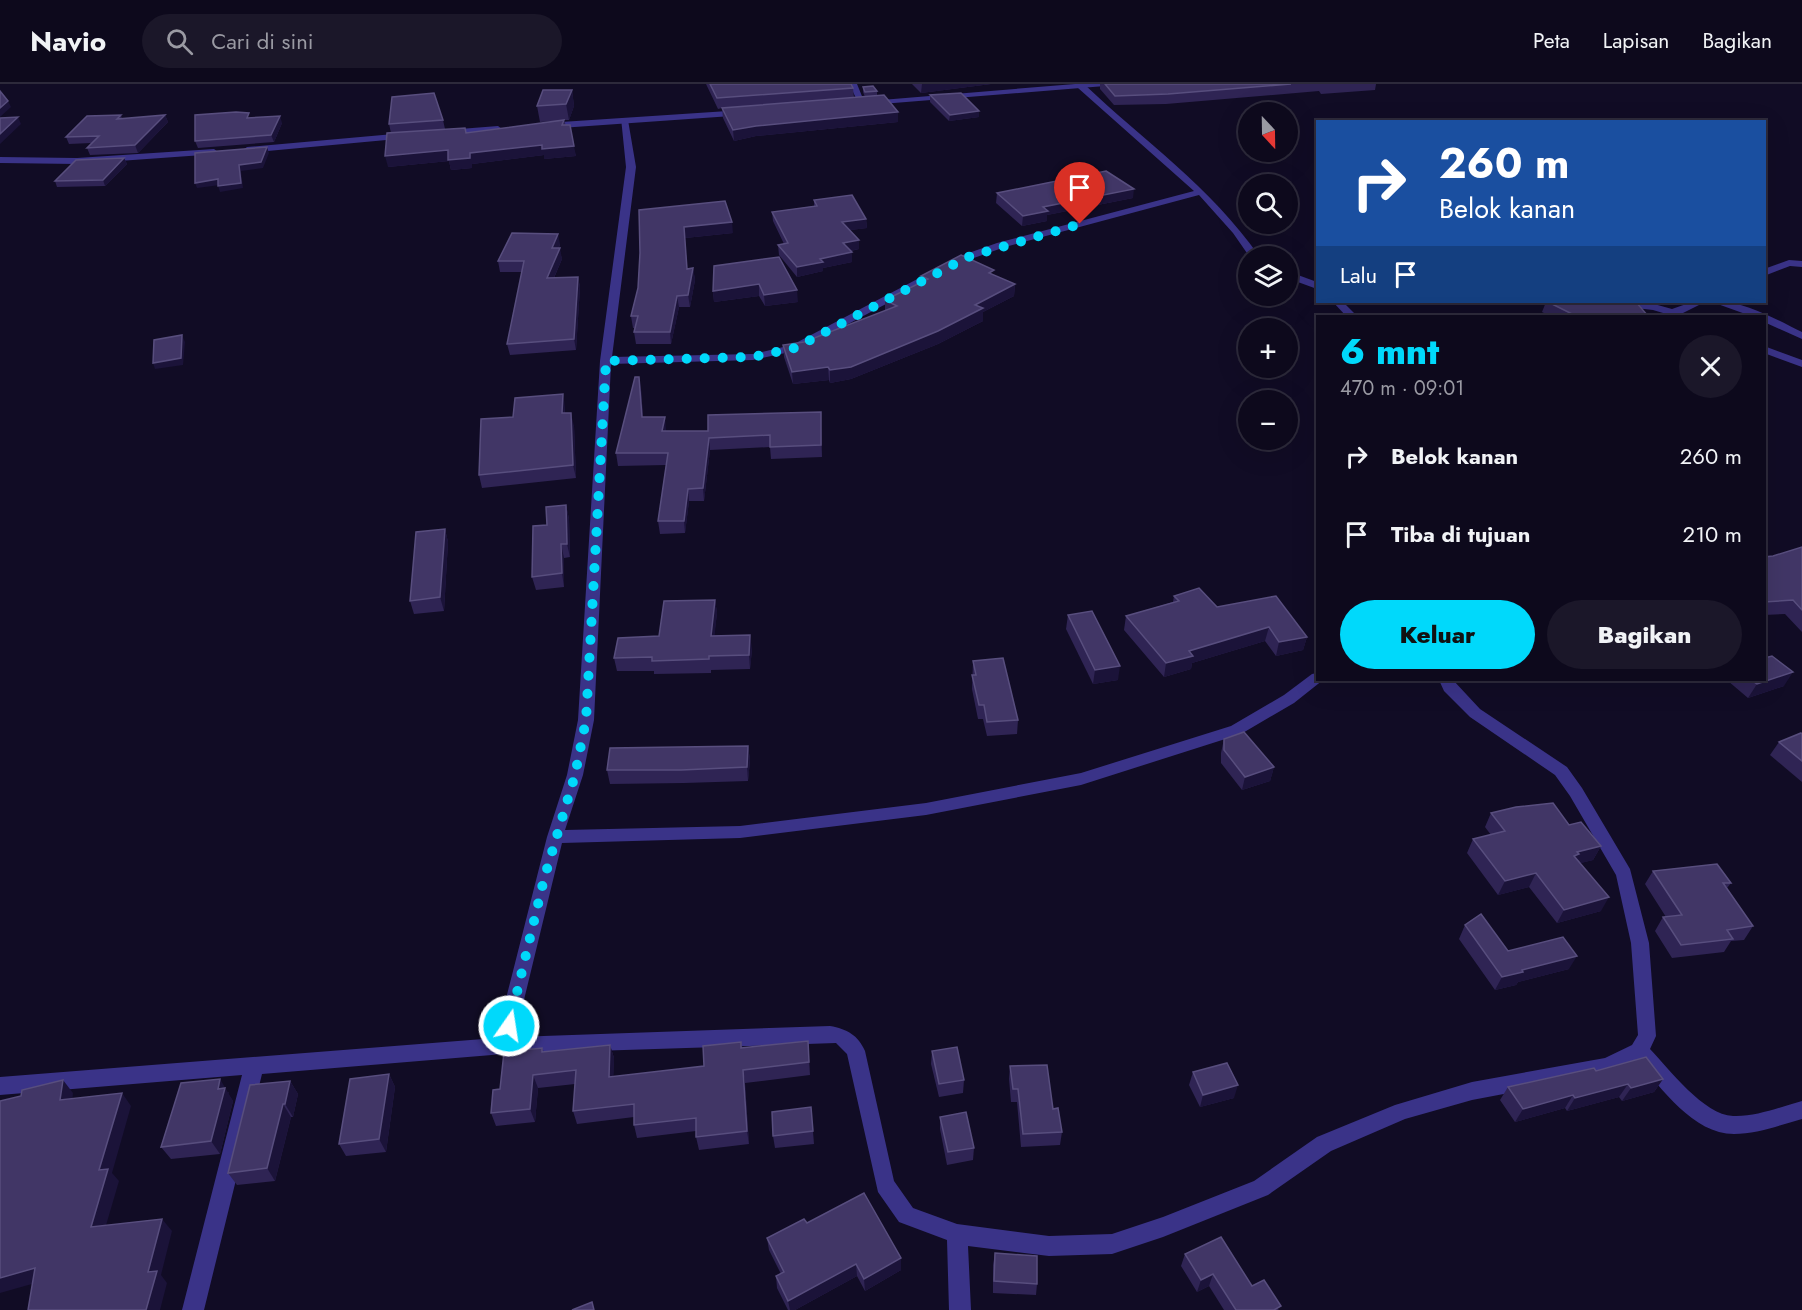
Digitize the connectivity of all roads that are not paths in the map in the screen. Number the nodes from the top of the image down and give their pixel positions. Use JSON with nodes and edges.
{"nodes":[{"id":1,"x":853,"y":84,"type":"edge"},
{"id":2,"x":1105,"y":84,"type":"edge"},
{"id":3,"x":1073,"y":86,"type":"edge"},
{"id":4,"x":863,"y":104,"type":"junction"},
{"id":5,"x":852,"y":105,"type":"edge"},
{"id":6,"x":750,"y":112,"type":"edge"},
{"id":7,"x":624,"y":120,"type":"junction"},
{"id":8,"x":530,"y":127,"type":"edge"},
{"id":9,"x":507,"y":129,"type":"edge"},
{"id":10,"x":436,"y":134,"type":"edge"},
{"id":11,"x":413,"y":136,"type":"edge"},
{"id":12,"x":234,"y":150,"type":"edge"},
{"id":13,"x":223,"y":152,"type":"edge"},
{"id":14,"x":0,"y":160,"type":"edge"},
{"id":15,"x":1200,"y":192,"type":"junction"},
{"id":16,"x":1247,"y":246,"type":"edge"},
{"id":17,"x":1797,"y":264,"type":"edge"},
{"id":18,"x":1766,"y":272,"type":"edge"},
{"id":19,"x":1298,"y":278,"type":"edge"},
{"id":20,"x":1316,"y":285,"type":"edge"},
{"id":21,"x":1339,"y":303,"type":"edge"},
{"id":22,"x":1618,"y":303,"type":"edge"},
{"id":23,"x":1698,"y":303,"type":"edge"},
{"id":24,"x":1721,"y":303,"type":"edge"},
{"id":25,"x":1351,"y":315,"type":"edge"},
{"id":26,"x":1678,"y":315,"type":"edge"},
{"id":27,"x":1756,"y":315,"type":"edge"},
{"id":28,"x":1766,"y":319,"type":"edge"},
{"id":29,"x":1802,"y":336,"type":"edge"},
{"id":30,"x":1766,"y":350,"type":"edge"},
{"id":31,"x":606,"y":361,"type":"junction"},
{"id":32,"x":1802,"y":364,"type":"edge"},
{"id":33,"x":1316,"y":679,"type":"edge"},
{"id":34,"x":1447,"y":681,"type":"edge"},
{"id":35,"x":555,"y":837,"type":"junction"},
{"id":36,"x":504,"y":1046,"type":"junction"},
{"id":37,"x":1639,"y":1051,"type":"junction"},
{"id":38,"x":254,"y":1067,"type":"junction"},
{"id":39,"x":0,"y":1086,"type":"edge"},
{"id":40,"x":1802,"y":1110,"type":"edge"},
{"id":41,"x":957,"y":1234,"type":"junction"},
{"id":42,"x":193,"y":1310,"type":"edge"},
{"id":43,"x":960,"y":1310,"type":"edge"}],
"edges":[{"from":1,"to":4,"type":"street"},
{"from":2,"to":3,"type":"street"},
{"from":3,"to":4,"type":"street"},
{"from":3,"to":15,"type":"street"},
{"from":4,"to":5,"type":"street"},
{"from":6,"to":7,"type":"street"},
{"from":7,"to":8,"type":"street"},
{"from":7,"to":31,"type":"street"},
{"from":9,"to":10,"type":"street"},
{"from":11,"to":12,"type":"street"},
{"from":13,"to":14,"type":"street"},
{"from":15,"to":16,"type":"street"},
{"from":15,"to":31,"type":"street"},
{"from":17,"to":18,"type":"street"},
{"from":19,"to":20,"type":"street"},
{"from":21,"to":25,"type":"street"},
{"from":22,"to":26,"type":"street"},
{"from":23,"to":26,"type":"street"},
{"from":24,"to":27,"type":"street"},
{"from":28,"to":29,"type":"street"},
{"from":30,"to":32,"type":"street"},
{"from":31,"to":35,"type":"street"},
{"from":33,"to":35,"type":"street"},
{"from":34,"to":37,"type":"street"},
{"from":35,"to":36,"type":"street"},
{"from":36,"to":38,"type":"street"},
{"from":36,"to":41,"type":"street"},
{"from":37,"to":40,"type":"street"},
{"from":37,"to":41,"type":"street"},
{"from":38,"to":39,"type":"street"},
{"from":38,"to":42,"type":"street"},
{"from":41,"to":43,"type":"street"}]}
